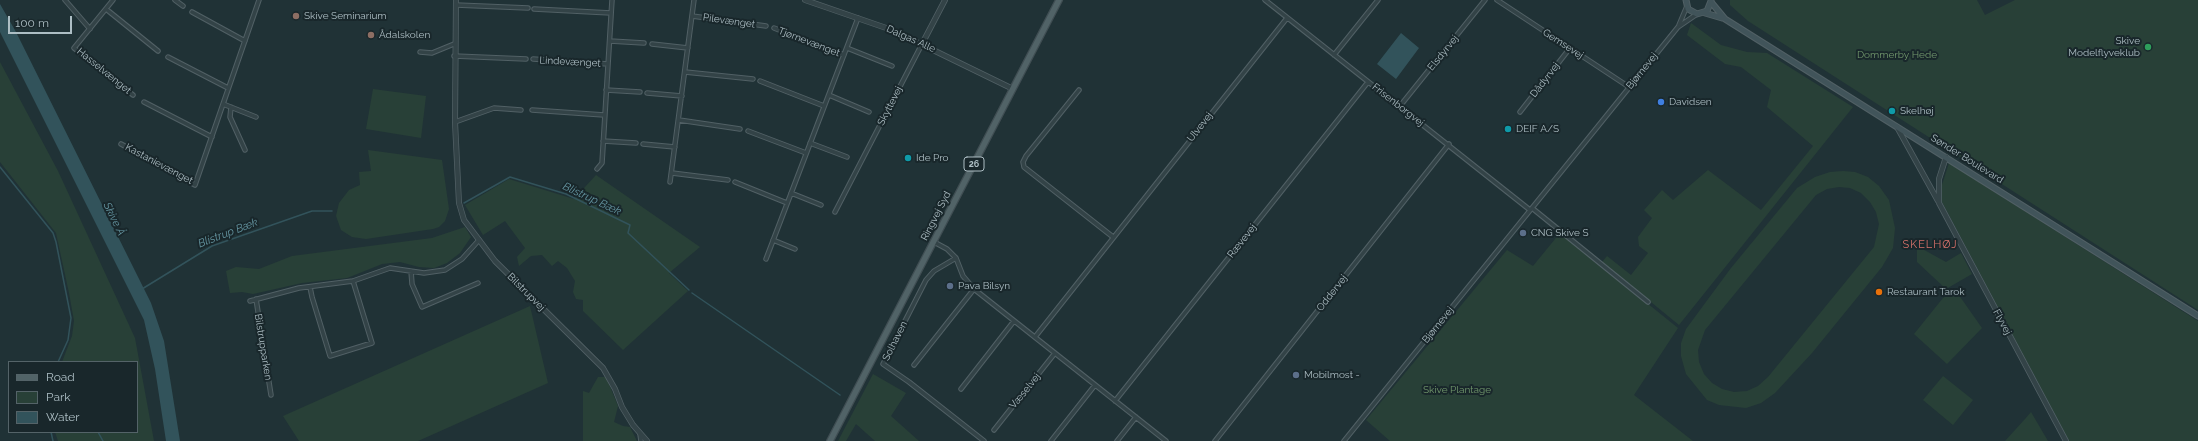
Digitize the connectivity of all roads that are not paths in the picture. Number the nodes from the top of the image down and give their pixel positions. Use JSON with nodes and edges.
{"nodes":[{"id":1,"x":64,"y":0,"type":"edge"},
{"id":2,"x":113,"y":0,"type":"edge"},
{"id":3,"x":175,"y":0,"type":"edge"},
{"id":4,"x":259,"y":0,"type":"edge"},
{"id":5,"x":612,"y":0,"type":"edge"},
{"id":6,"x":694,"y":0,"type":"edge"},
{"id":7,"x":805,"y":0,"type":"edge"},
{"id":8,"x":945,"y":0,"type":"edge"},
{"id":9,"x":1058,"y":0,"type":"edge"},
{"id":10,"x":1265,"y":0,"type":"edge"},
{"id":11,"x":1378,"y":0,"type":"edge"},
{"id":12,"x":1485,"y":0,"type":"edge"},
{"id":13,"x":1497,"y":0,"type":"edge"},
{"id":14,"x":1711,"y":1,"type":"edge"},
{"id":15,"x":456,"y":2,"type":"edge"},
{"id":16,"x":1686,"y":3,"type":"edge"},
{"id":17,"x":183,"y":6,"type":"dead end"},
{"id":18,"x":528,"y":8,"type":"dead end"},
{"id":19,"x":106,"y":9,"type":"junction"},
{"id":20,"x":534,"y":9,"type":"dead end"},
{"id":21,"x":192,"y":12,"type":"dead end"},
{"id":22,"x":611,"y":13,"type":"junction"},
{"id":23,"x":1704,"y":13,"type":"junction"},
{"id":24,"x":1697,"y":14,"type":"junction"},
{"id":25,"x":692,"y":16,"type":"junction"},
{"id":26,"x":858,"y":18,"type":"junction"},
{"id":27,"x":1287,"y":18,"type":"junction"},
{"id":28,"x":1725,"y":18,"type":"junction"},
{"id":29,"x":766,"y":26,"type":"dead end"},
{"id":30,"x":1678,"y":27,"type":"junction"},
{"id":31,"x":90,"y":28,"type":"junction"},
{"id":32,"x":774,"y":28,"type":"dead end"},
{"id":33,"x":245,"y":40,"type":"junction"},
{"id":34,"x":610,"y":42,"type":"junction"},
{"id":35,"x":644,"y":43,"type":"dead end"},
{"id":36,"x":454,"y":44,"type":"junction"},
{"id":37,"x":652,"y":44,"type":"dead end"},
{"id":38,"x":922,"y":44,"type":"junction"},
{"id":39,"x":688,"y":48,"type":"junction"},
{"id":40,"x":847,"y":48,"type":"junction"},
{"id":41,"x":1570,"y":48,"type":"junction"},
{"id":42,"x":158,"y":51,"type":"dead end"},
{"id":43,"x":420,"y":52,"type":"dead end"},
{"id":44,"x":844,"y":55,"type":"junction"},
{"id":45,"x":1334,"y":55,"type":"junction"},
{"id":46,"x":454,"y":56,"type":"junction"},
{"id":47,"x":168,"y":57,"type":"dead end"},
{"id":48,"x":526,"y":59,"type":"dead end"},
{"id":49,"x":533,"y":59,"type":"dead end"},
{"id":50,"x":608,"y":64,"type":"junction"},
{"id":51,"x":892,"y":66,"type":"dead end"},
{"id":52,"x":685,"y":72,"type":"junction"},
{"id":53,"x":753,"y":79,"type":"dead end"},
{"id":54,"x":760,"y":81,"type":"dead end"},
{"id":55,"x":1368,"y":82,"type":"junction"},
{"id":56,"x":1629,"y":87,"type":"junction"},
{"id":57,"x":228,"y":88,"type":"junction"},
{"id":58,"x":1012,"y":89,"type":"junction"},
{"id":59,"x":606,"y":90,"type":"junction"},
{"id":60,"x":1079,"y":90,"type":"dead end"},
{"id":61,"x":640,"y":92,"type":"dead end"},
{"id":62,"x":648,"y":93,"type":"dead end"},
{"id":63,"x":133,"y":95,"type":"dead end"},
{"id":64,"x":829,"y":95,"type":"junction"},
{"id":65,"x":682,"y":96,"type":"junction"},
{"id":66,"x":144,"y":102,"type":"dead end"},
{"id":67,"x":223,"y":104,"type":"junction"},
{"id":68,"x":824,"y":106,"type":"junction"},
{"id":69,"x":1400,"y":106,"type":"junction"},
{"id":70,"x":231,"y":107,"type":"junction"},
{"id":71,"x":521,"y":110,"type":"dead end"},
{"id":72,"x":532,"y":110,"type":"dead end"},
{"id":73,"x":869,"y":112,"type":"dead end"},
{"id":74,"x":1520,"y":112,"type":"dead end"},
{"id":75,"x":604,"y":115,"type":"junction"},
{"id":76,"x":256,"y":117,"type":"dead end"},
{"id":77,"x":679,"y":120,"type":"junction"},
{"id":78,"x":455,"y":122,"type":"junction"},
{"id":79,"x":1896,"y":125,"type":"junction"},
{"id":80,"x":740,"y":129,"type":"dead end"},
{"id":81,"x":748,"y":131,"type":"dead end"},
{"id":82,"x":212,"y":137,"type":"junction"},
{"id":83,"x":603,"y":141,"type":"junction"},
{"id":84,"x":636,"y":143,"type":"dead end"},
{"id":85,"x":810,"y":143,"type":"junction"},
{"id":86,"x":121,"y":144,"type":"dead end"},
{"id":87,"x":642,"y":144,"type":"dead end"},
{"id":88,"x":1449,"y":144,"type":"junction"},
{"id":89,"x":675,"y":147,"type":"junction"},
{"id":90,"x":245,"y":150,"type":"dead end"},
{"id":91,"x":806,"y":153,"type":"junction"},
{"id":92,"x":1946,"y":157,"type":"junction"},
{"id":93,"x":847,"y":158,"type":"dead end"},
{"id":94,"x":597,"y":169,"type":"dead end"},
{"id":95,"x":672,"y":173,"type":"junction"},
{"id":96,"x":728,"y":180,"type":"dead end"},
{"id":97,"x":670,"y":182,"type":"dead end"},
{"id":98,"x":735,"y":182,"type":"dead end"},
{"id":99,"x":791,"y":193,"type":"junction"},
{"id":100,"x":787,"y":203,"type":"junction"},
{"id":101,"x":1940,"y":203,"type":"junction"},
{"id":102,"x":821,"y":205,"type":"dead end"},
{"id":103,"x":1531,"y":209,"type":"junction"},
{"id":104,"x":835,"y":212,"type":"dead end"},
{"id":105,"x":1113,"y":237,"type":"junction"},
{"id":106,"x":479,"y":240,"type":"junction"},
{"id":107,"x":773,"y":240,"type":"junction"},
{"id":108,"x":934,"y":242,"type":"junction"},
{"id":109,"x":795,"y":249,"type":"dead end"},
{"id":110,"x":956,"y":258,"type":"junction"},
{"id":111,"x":766,"y":259,"type":"dead end"},
{"id":112,"x":412,"y":271,"type":"junction"},
{"id":113,"x":353,"y":281,"type":"junction"},
{"id":114,"x":478,"y":283,"type":"dead end"},
{"id":115,"x":310,"y":287,"type":"junction"},
{"id":116,"x":974,"y":289,"type":"junction"},
{"id":117,"x":256,"y":299,"type":"junction"},
{"id":118,"x":250,"y":301,"type":"dead end"},
{"id":119,"x":1648,"y":302,"type":"dead end"},
{"id":120,"x":2198,"y":316,"type":"edge"},
{"id":121,"x":1014,"y":321,"type":"junction"},
{"id":122,"x":1035,"y":337,"type":"junction"},
{"id":123,"x":1055,"y":353,"type":"junction"},
{"id":124,"x":914,"y":365,"type":"dead end"},
{"id":125,"x":1095,"y":385,"type":"junction"},
{"id":126,"x":961,"y":389,"type":"dead end"},
{"id":127,"x":271,"y":395,"type":"dead end"},
{"id":128,"x":1115,"y":401,"type":"junction"},
{"id":129,"x":1136,"y":417,"type":"junction"},
{"id":130,"x":994,"y":430,"type":"dead end"},
{"id":131,"x":640,"y":434,"type":"junction"},
{"id":132,"x":641,"y":441,"type":"edge"},
{"id":133,"x":647,"y":441,"type":"edge"},
{"id":134,"x":830,"y":441,"type":"edge"},
{"id":135,"x":984,"y":441,"type":"edge"},
{"id":136,"x":1051,"y":441,"type":"edge"},
{"id":137,"x":1117,"y":441,"type":"edge"},
{"id":138,"x":1166,"y":441,"type":"edge"},
{"id":139,"x":1215,"y":441,"type":"edge"},
{"id":140,"x":1344,"y":441,"type":"edge"},
{"id":141,"x":2066,"y":441,"type":"edge"}],
"edges":[{"from":1,"to":31,"type":"street"},
{"from":2,"to":19,"type":"street","name":"Hasselvænget"},
{"from":3,"to":17,"type":"street"},
{"from":4,"to":33,"type":"street","name":"Kastanievænget"},
{"from":5,"to":22,"type":"street","name":"Lindevænget"},
{"from":6,"to":25,"type":"street","name":"Pilevænget"},
{"from":7,"to":26,"type":"street","name":"Dalgas Alle"},
{"from":8,"to":38,"type":"street","name":"Skyttevej"},
{"from":9,"to":58,"type":"main road","name":"Ringvej Syd","number":"26"},
{"from":10,"to":27,"type":"street","name":"Frisenborgvej"},
{"from":11,"to":45,"type":"street"},
{"from":12,"to":69,"type":"street","name":"Elsdyrvej"},
{"from":13,"to":41,"type":"street","name":"Gemsevej"},
{"from":14,"to":23,"type":"main road"},
{"from":14,"to":28,"type":"main road","name":"Sønder Boulevard"},
{"from":15,"to":18,"type":"street","name":"Bilstrupvej"},
{"from":15,"to":36,"type":"street","name":"Bilstrupvej"},
{"from":16,"to":24,"type":"main road"},
{"from":16,"to":30,"type":"street","name":"Bjørnevej"},
{"from":19,"to":31,"type":"street","name":"Hasselvænget"},
{"from":19,"to":42,"type":"street"},
{"from":20,"to":22,"type":"street"},
{"from":21,"to":33,"type":"street"},
{"from":22,"to":34,"type":"street","name":"Lindevænget"},
{"from":23,"to":24,"type":"main road"},
{"from":23,"to":28,"type":"main road","name":"Sønder Boulevard"},
{"from":24,"to":30,"type":"street","name":"Bjørnevej"},
{"from":25,"to":29,"type":"street","name":"Pilevænget"},
{"from":25,"to":39,"type":"street","name":"Pilevænget"},
{"from":26,"to":38,"type":"street","name":"Dalgas Alle"},
{"from":26,"to":40,"type":"street","name":"Tjørnevænget"},
{"from":27,"to":45,"type":"street","name":"Frisenborgvej"},
{"from":27,"to":105,"type":"street","name":"Ulvevej"},
{"from":28,"to":79,"type":"main road","name":"Sønder Boulevard"},
{"from":30,"to":56,"type":"street","name":"Bjørnevej"},
{"from":31,"to":63,"type":"street","name":"Hasselvænget"},
{"from":32,"to":44,"type":"street","name":"Tjørnevænget"},
{"from":33,"to":57,"type":"street","name":"Kastanievænget"},
{"from":34,"to":35,"type":"street"},
{"from":34,"to":50,"type":"street","name":"Lindevænget"},
{"from":36,"to":43,"type":"street"},
{"from":36,"to":46,"type":"street","name":"Bilstrupvej"},
{"from":37,"to":39,"type":"street"},
{"from":38,"to":58,"type":"street","name":"Dalgas Alle"},
{"from":38,"to":104,"type":"street","name":"Skyttevej"},
{"from":39,"to":52,"type":"street","name":"Pilevænget"},
{"from":40,"to":44,"type":"street","name":"Tjørnevænget"},
{"from":40,"to":51,"type":"street","name":"Tjørnevænget"},
{"from":41,"to":56,"type":"street","name":"Gemsevej"},
{"from":41,"to":74,"type":"street","name":"Dådyrvej"},
{"from":44,"to":64,"type":"street","name":"Tjørnevænget"},
{"from":45,"to":55,"type":"street","name":"Frisenborgvej"},
{"from":46,"to":48,"type":"street"},
{"from":46,"to":78,"type":"street","name":"Bilstrupvej"},
{"from":47,"to":57,"type":"street"},
{"from":49,"to":50,"type":"street","name":"Lindevænget"},
{"from":50,"to":59,"type":"street","name":"Lindevænget"},
{"from":52,"to":53,"type":"street"},
{"from":52,"to":65,"type":"street","name":"Pilevænget"},
{"from":54,"to":68,"type":"street"},
{"from":55,"to":69,"type":"street","name":"Frisenborgvej"},
{"from":55,"to":128,"type":"street","name":"Rævevej"},
{"from":56,"to":103,"type":"street","name":"Bjørnevej"},
{"from":57,"to":67,"type":"street","name":"Kastanievænget"},
{"from":58,"to":108,"type":"main road","name":"Ringvej Syd","number":"26"},
{"from":59,"to":61,"type":"street"},
{"from":59,"to":75,"type":"street","name":"Lindevænget"},
{"from":60,"to":105,"type":"street"},
{"from":62,"to":65,"type":"street"},
{"from":64,"to":68,"type":"street","name":"Tjørnevænget"},
{"from":64,"to":73,"type":"street"},
{"from":65,"to":77,"type":"street","name":"Pilevænget"},
{"from":66,"to":82,"type":"street"},
{"from":67,"to":70,"type":"street"},
{"from":67,"to":82,"type":"street","name":"Kastanievænget"},
{"from":68,"to":85,"type":"street","name":"Tjørnevænget"},
{"from":69,"to":88,"type":"street","name":"Frisenborgvej"},
{"from":70,"to":76,"type":"street"},
{"from":70,"to":90,"type":"street"},
{"from":71,"to":78,"type":"street"},
{"from":72,"to":75,"type":"street"},
{"from":75,"to":83,"type":"street","name":"Lindevænget"},
{"from":77,"to":80,"type":"street"},
{"from":77,"to":89,"type":"street","name":"Pilevænget"},
{"from":78,"to":106,"type":"street","name":"Bilstrupvej"},
{"from":79,"to":92,"type":"main road","name":"Sønder Boulevard"},
{"from":79,"to":101,"type":"street","name":"Flyvej"},
{"from":81,"to":91,"type":"street"},
{"from":82,"to":86,"type":"street","name":"Kastanievænget"},
{"from":83,"to":84,"type":"street"},
{"from":83,"to":94,"type":"street","name":"Lindevænget"},
{"from":85,"to":91,"type":"street","name":"Tjørnevænget"},
{"from":85,"to":93,"type":"street"},
{"from":87,"to":89,"type":"street"},
{"from":88,"to":103,"type":"street","name":"Frisenborgvej"},
{"from":88,"to":139,"type":"street","name":"Oddervej"},
{"from":89,"to":95,"type":"street","name":"Pilevænget"},
{"from":91,"to":99,"type":"street","name":"Tjørnevænget"},
{"from":92,"to":101,"type":"street","name":"Flyvej"},
{"from":92,"to":120,"type":"main road","name":"Sønder Boulevard"},
{"from":95,"to":96,"type":"street"},
{"from":95,"to":97,"type":"street","name":"Pilevænget"},
{"from":98,"to":100,"type":"street"},
{"from":99,"to":100,"type":"street","name":"Tjørnevænget"},
{"from":99,"to":102,"type":"street"},
{"from":100,"to":107,"type":"street","name":"Tjørnevænget"},
{"from":101,"to":141,"type":"street","name":"Flyvej"},
{"from":103,"to":119,"type":"street"},
{"from":103,"to":140,"type":"street","name":"Bjørnevej"},
{"from":105,"to":122,"type":"street","name":"Ulvevej"},
{"from":106,"to":112,"type":"street","name":"Bilstrupparken"},
{"from":106,"to":131,"type":"street","name":"Bilstrupvej"},
{"from":107,"to":109,"type":"street"},
{"from":107,"to":111,"type":"street","name":"Tjørnevænget"},
{"from":108,"to":110,"type":"street"},
{"from":108,"to":134,"type":"main road","name":"Ringvej Syd","number":"26"},
{"from":110,"to":116,"type":"street"},
{"from":110,"to":135,"type":"street","name":"Solhaven"},
{"from":112,"to":113,"type":"street","name":"Bilstrupparken"},
{"from":112,"to":114,"type":"street"},
{"from":113,"to":115,"type":"street","name":"Bilstrupparken"},
{"from":113,"to":115,"type":"street"},
{"from":115,"to":117,"type":"street","name":"Bilstrupparken"},
{"from":116,"to":121,"type":"street"},
{"from":116,"to":124,"type":"street"},
{"from":117,"to":118,"type":"street","name":"Bilstrupparken"},
{"from":117,"to":127,"type":"street","name":"Bilstrupparken"},
{"from":121,"to":122,"type":"street"},
{"from":121,"to":126,"type":"street"},
{"from":122,"to":123,"type":"street"},
{"from":123,"to":125,"type":"street"},
{"from":123,"to":130,"type":"street","name":"Væselvej"},
{"from":125,"to":128,"type":"street"},
{"from":125,"to":136,"type":"street"},
{"from":128,"to":129,"type":"street"},
{"from":129,"to":137,"type":"street"},
{"from":129,"to":138,"type":"street"},
{"from":131,"to":132,"type":"street"},
{"from":131,"to":133,"type":"street","name":"Bilstrupvej"}]}
